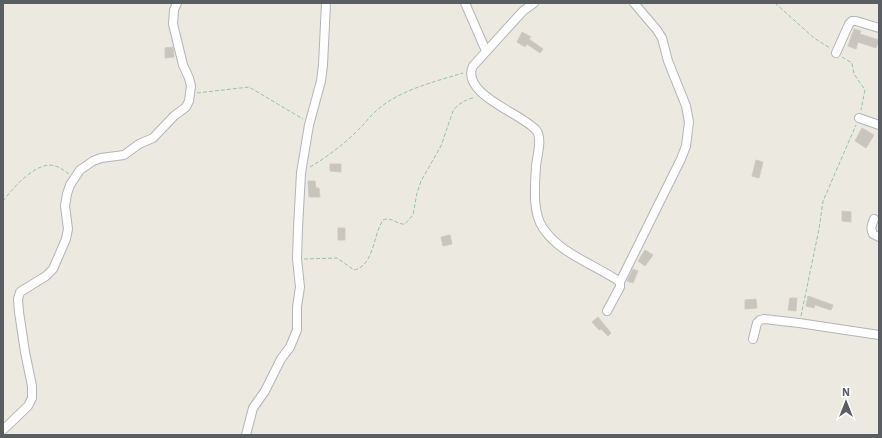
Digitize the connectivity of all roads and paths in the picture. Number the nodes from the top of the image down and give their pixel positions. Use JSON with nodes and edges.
{"nodes":[{"id":1,"x":177,"y":3,"type":"edge"},
{"id":2,"x":326,"y":3,"type":"edge"},
{"id":3,"x":465,"y":3,"type":"edge"},
{"id":4,"x":534,"y":3,"type":"edge"},
{"id":5,"x":634,"y":3,"type":"edge"},
{"id":6,"x":775,"y":3,"type":"edge"},
{"id":7,"x":879,"y":28,"type":"edge"},
{"id":8,"x":486,"y":51,"type":"junction"},
{"id":9,"x":836,"y":53,"type":"junction"},
{"id":10,"x":470,"y":71,"type":"junction"},
{"id":11,"x":191,"y":94,"type":"junction"},
{"id":12,"x":482,"y":94,"type":"junction"},
{"id":13,"x":859,"y":118,"type":"junction"},
{"id":14,"x":310,"y":125,"type":"junction"},
{"id":15,"x":879,"y":125,"type":"edge"},
{"id":16,"x":302,"y":173,"type":"junction"},
{"id":17,"x":75,"y":177,"type":"junction"},
{"id":18,"x":3,"y":200,"type":"edge"},
{"id":19,"x":874,"y":219,"type":"dead end"},
{"id":20,"x":879,"y":237,"type":"edge"},
{"id":21,"x":297,"y":259,"type":"junction"},
{"id":22,"x":620,"y":282,"type":"junction"},
{"id":23,"x":607,"y":311,"type":"dead end"},
{"id":24,"x":799,"y":323,"type":"junction"},
{"id":25,"x":879,"y":335,"type":"edge"},
{"id":26,"x":753,"y":339,"type":"dead end"},
{"id":27,"x":3,"y":430,"type":"edge"},
{"id":28,"x":246,"y":435,"type":"edge"}],
"edges":[{"from":1,"to":11,"type":"street"},
{"from":2,"to":14,"type":"street"},
{"from":3,"to":8,"type":"street"},
{"from":4,"to":8,"type":"street"},
{"from":5,"to":22,"type":"street"},
{"from":6,"to":9,"type":"path"},
{"from":7,"to":9,"type":"street"},
{"from":8,"to":10,"type":"street"},
{"from":9,"to":13,"type":"path"},
{"from":10,"to":12,"type":"street"},
{"from":10,"to":16,"type":"path"},
{"from":11,"to":14,"type":"path"},
{"from":11,"to":17,"type":"street"},
{"from":12,"to":21,"type":"path"},
{"from":12,"to":22,"type":"street"},
{"from":13,"to":15,"type":"street"},
{"from":13,"to":24,"type":"path"},
{"from":14,"to":16,"type":"street"},
{"from":16,"to":21,"type":"street"},
{"from":17,"to":18,"type":"path"},
{"from":17,"to":27,"type":"street"},
{"from":19,"to":20,"type":"street"},
{"from":21,"to":28,"type":"street"},
{"from":22,"to":23,"type":"street"},
{"from":24,"to":25,"type":"street"},
{"from":24,"to":26,"type":"street"}]}
